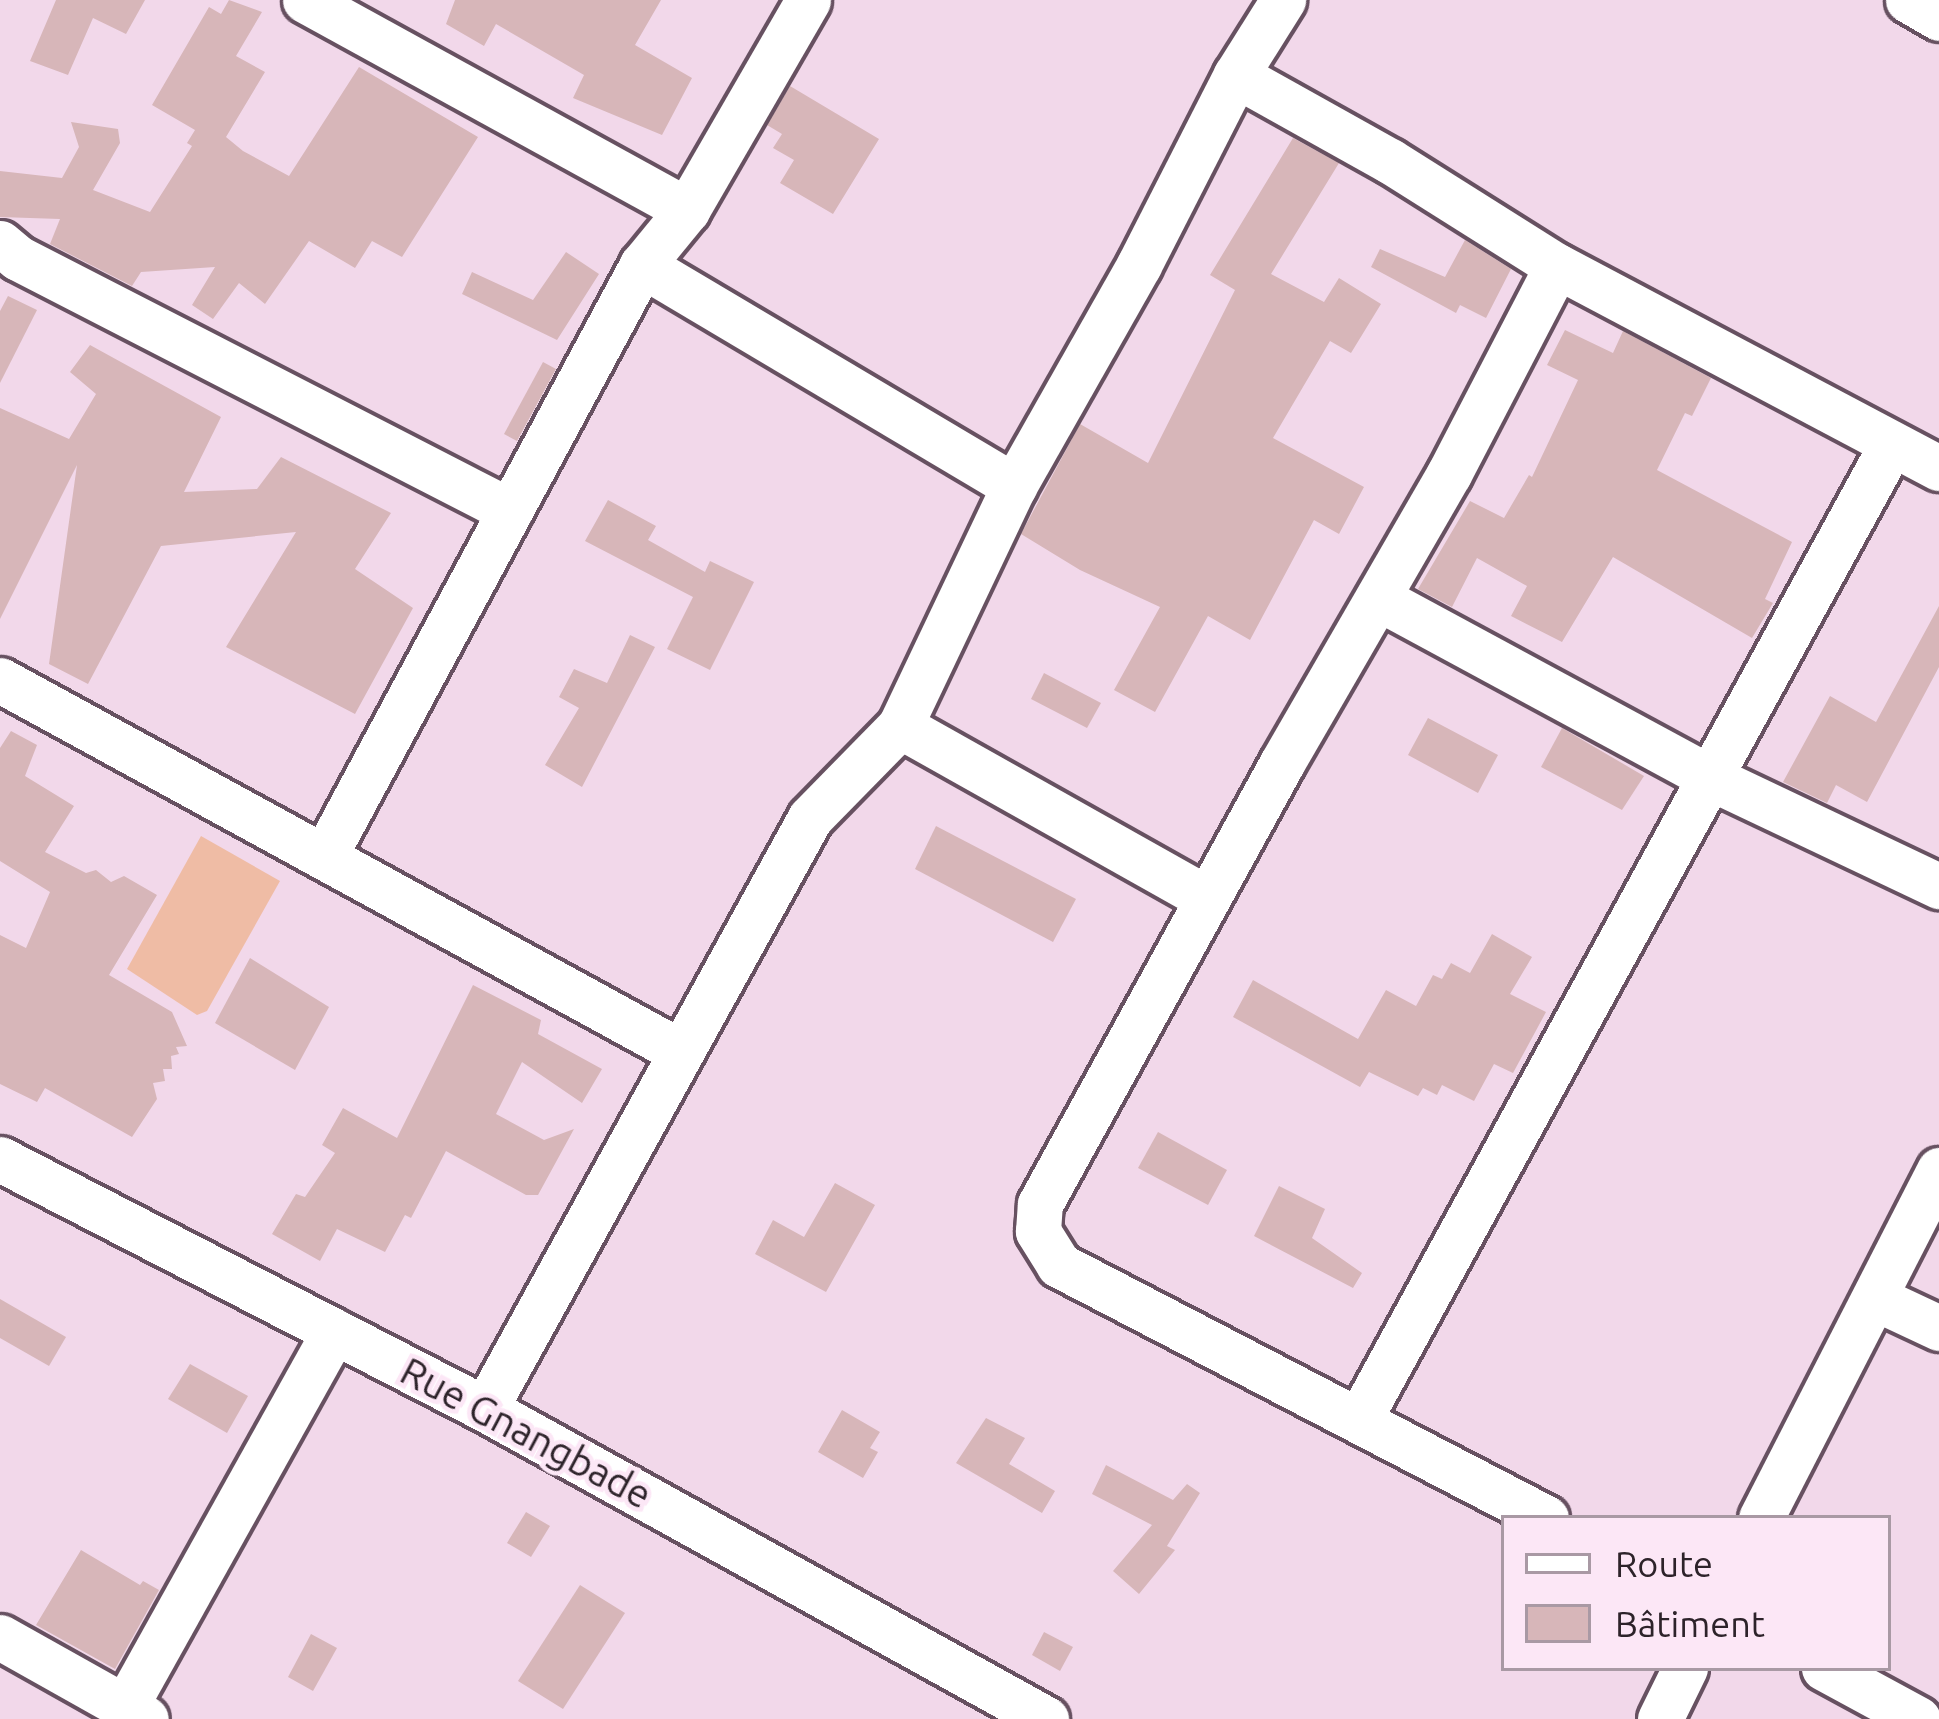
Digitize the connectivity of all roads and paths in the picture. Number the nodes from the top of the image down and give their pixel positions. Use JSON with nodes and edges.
{"nodes":[{"id":1,"x":305,"y":0,"type":"edge"},
{"id":2,"x":808,"y":0,"type":"edge"},
{"id":3,"x":1283,"y":0,"type":"edge"},
{"id":4,"x":1908,"y":0,"type":"edge"},
{"id":5,"x":1939,"y":18,"type":"edge"},
{"id":6,"x":1236,"y":75,"type":"junction"},
{"id":7,"x":687,"y":210,"type":"junction"},
{"id":8,"x":0,"y":243,"type":"edge"},
{"id":9,"x":641,"y":265,"type":"junction"},
{"id":10,"x":1557,"y":266,"type":"junction"},
{"id":11,"x":1891,"y":447,"type":"junction"},
{"id":12,"x":1939,"y":468,"type":"edge"},
{"id":13,"x":1014,"y":486,"type":"junction"},
{"id":14,"x":510,"y":511,"type":"junction"},
{"id":15,"x":1378,"y":598,"type":"junction"},
{"id":16,"x":0,"y":680,"type":"edge"},
{"id":17,"x":900,"y":726,"type":"junction"},
{"id":18,"x":1709,"y":777,"type":"junction"},
{"id":19,"x":324,"y":857,"type":"junction"},
{"id":20,"x":1939,"y":886,"type":"edge"},
{"id":21,"x":1207,"y":898,"type":"junction"},
{"id":22,"x":681,"y":1052,"type":"junction"},
{"id":23,"x":0,"y":1159,"type":"edge"},
{"id":24,"x":1939,"y":1170,"type":"edge"},
{"id":25,"x":1875,"y":1298,"type":"junction"},
{"id":26,"x":1939,"y":1328,"type":"edge"},
{"id":27,"x":334,"y":1331,"type":"junction"},
{"id":28,"x":485,"y":1409,"type":"junction"},
{"id":29,"x":1360,"y":1418,"type":"junction"},
{"id":30,"x":1540,"y":1515,"type":"edge"},
{"id":31,"x":1763,"y":1515,"type":"edge"},
{"id":32,"x":0,"y":1637,"type":"edge"},
{"id":33,"x":1684,"y":1671,"type":"edge"},
{"id":34,"x":1829,"y":1671,"type":"edge"},
{"id":35,"x":136,"y":1713,"type":"edge"},
{"id":36,"x":1046,"y":1719,"type":"edge"},
{"id":37,"x":1660,"y":1719,"type":"edge"},
{"id":38,"x":1918,"y":1719,"type":"edge"}],
"edges":[{"from":1,"to":7,"type":"street"},
{"from":2,"to":7,"type":"street"},
{"from":3,"to":6,"type":"street"},
{"from":4,"to":5,"type":"street"},
{"from":6,"to":10,"type":"street"},
{"from":6,"to":13,"type":"street"},
{"from":7,"to":9,"type":"street"},
{"from":8,"to":14,"type":"street"},
{"from":9,"to":13,"type":"street"},
{"from":9,"to":14,"type":"street"},
{"from":10,"to":11,"type":"street"},
{"from":10,"to":15,"type":"street"},
{"from":11,"to":12,"type":"street"},
{"from":11,"to":18,"type":"street"},
{"from":13,"to":17,"type":"street"},
{"from":14,"to":19,"type":"street"},
{"from":15,"to":18,"type":"street"},
{"from":15,"to":21,"type":"street"},
{"from":16,"to":19,"type":"street"},
{"from":17,"to":21,"type":"street"},
{"from":17,"to":22,"type":"street"},
{"from":18,"to":20,"type":"street"},
{"from":18,"to":29,"type":"street"},
{"from":19,"to":22,"type":"street"},
{"from":21,"to":29,"type":"street"},
{"from":22,"to":28,"type":"street"},
{"from":23,"to":27,"type":"street","name":"Rue Gnangbade"},
{"from":24,"to":25,"type":"street"},
{"from":25,"to":26,"type":"street"},
{"from":25,"to":31,"type":"street"},
{"from":27,"to":28,"type":"street","name":"Rue Gnangbade"},
{"from":27,"to":35,"type":"street"},
{"from":28,"to":36,"type":"street","name":"Rue Gnangbade"},
{"from":29,"to":30,"type":"street"},
{"from":32,"to":35,"type":"street"},
{"from":33,"to":37,"type":"street"},
{"from":34,"to":38,"type":"street"}]}
